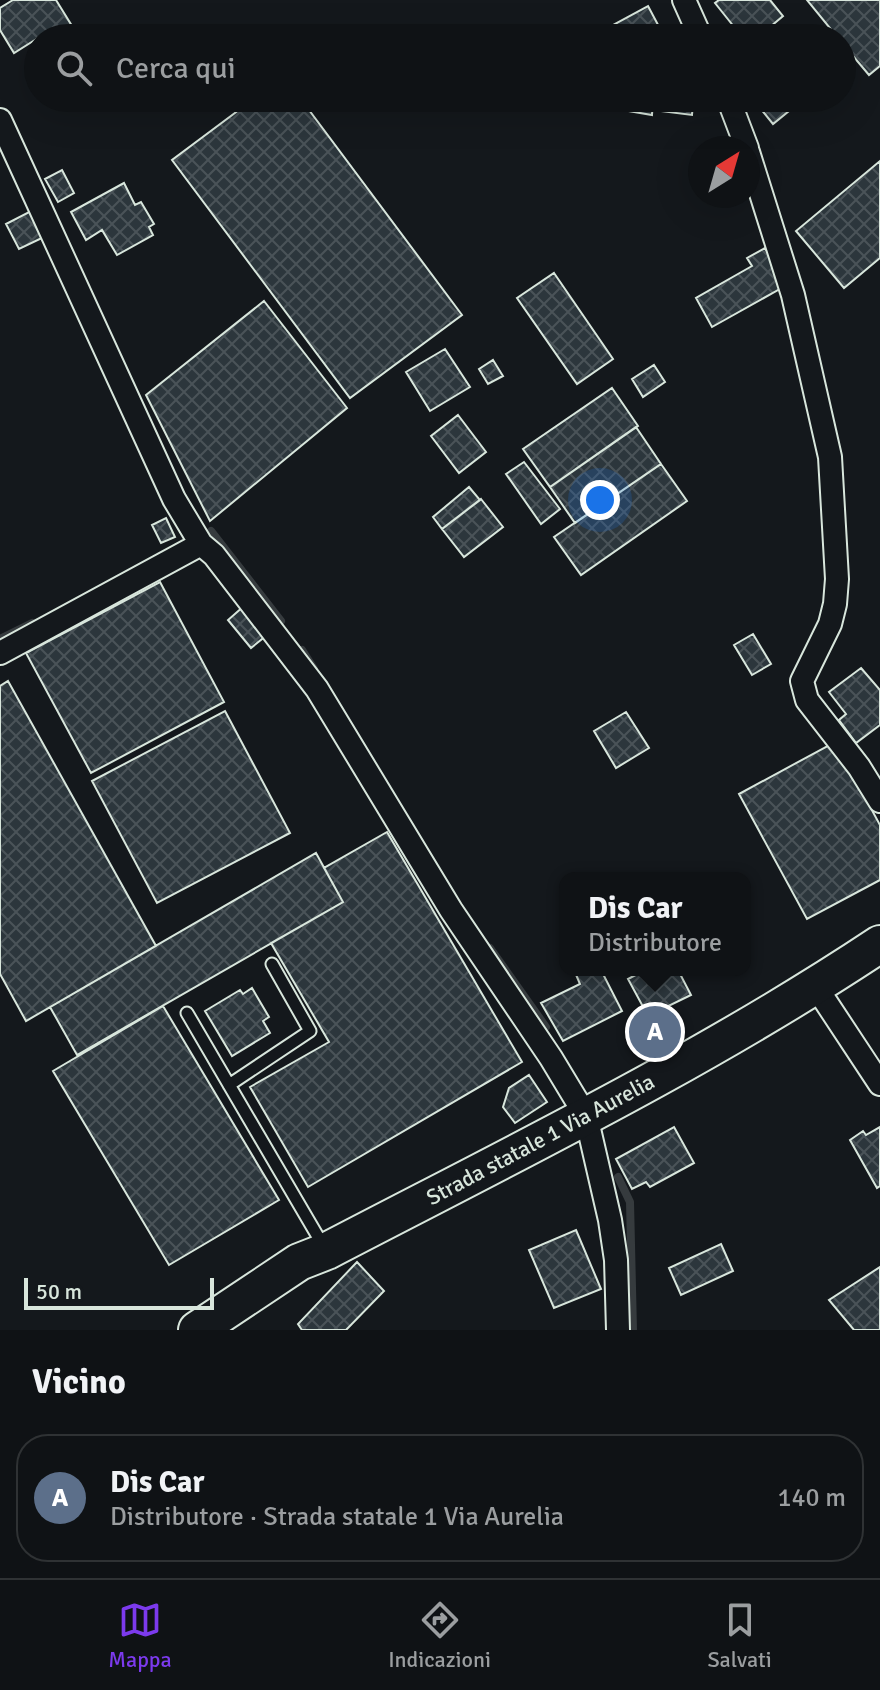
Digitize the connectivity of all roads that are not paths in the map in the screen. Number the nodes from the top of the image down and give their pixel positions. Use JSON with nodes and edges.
{"nodes":[{"id":1,"x":684,"y":0,"type":"edge"},
{"id":2,"x":695,"y":24,"type":"edge"},
{"id":3,"x":733,"y":112,"type":"edge"},
{"id":4,"x":0,"y":120,"type":"edge"},
{"id":5,"x":742,"y":136,"type":"edge"},
{"id":6,"x":760,"y":191,"type":"edge"},
{"id":7,"x":201,"y":544,"type":"junction"},
{"id":8,"x":0,"y":653,"type":"edge"},
{"id":9,"x":880,"y":801,"type":"edge"},
{"id":10,"x":880,"y":944,"type":"edge"},
{"id":11,"x":272,"y":964,"type":"dead end"},
{"id":12,"x":816,"y":987,"type":"junction"},
{"id":13,"x":187,"y":1013,"type":"dead end"},
{"id":14,"x":880,"y":1084,"type":"edge"},
{"id":15,"x":229,"y":1085,"type":"junction"},
{"id":16,"x":586,"y":1116,"type":"junction"},
{"id":17,"x":327,"y":1251,"type":"junction"},
{"id":18,"x":197,"y":1330,"type":"edge"},
{"id":19,"x":618,"y":1330,"type":"edge"}],
"edges":[{"from":1,"to":2,"type":"street"},
{"from":3,"to":5,"type":"street"},
{"from":4,"to":7,"type":"street"},
{"from":6,"to":9,"type":"street"},
{"from":7,"to":8,"type":"street"},
{"from":7,"to":16,"type":"street"},
{"from":10,"to":12,"type":"main road","name":"Strada statale 1 Via Aurelia"},
{"from":11,"to":15,"type":"lane"},
{"from":12,"to":14,"type":"street"},
{"from":12,"to":16,"type":"main road","name":"Strada statale 1 Via Aurelia"},
{"from":13,"to":15,"type":"lane"},
{"from":15,"to":17,"type":"lane"},
{"from":16,"to":17,"type":"main road","name":"Strada statale 1 Via Aurelia"},
{"from":16,"to":19,"type":"street"},
{"from":17,"to":18,"type":"main road","name":"Strada statale 1 Via Aurelia"}]}
